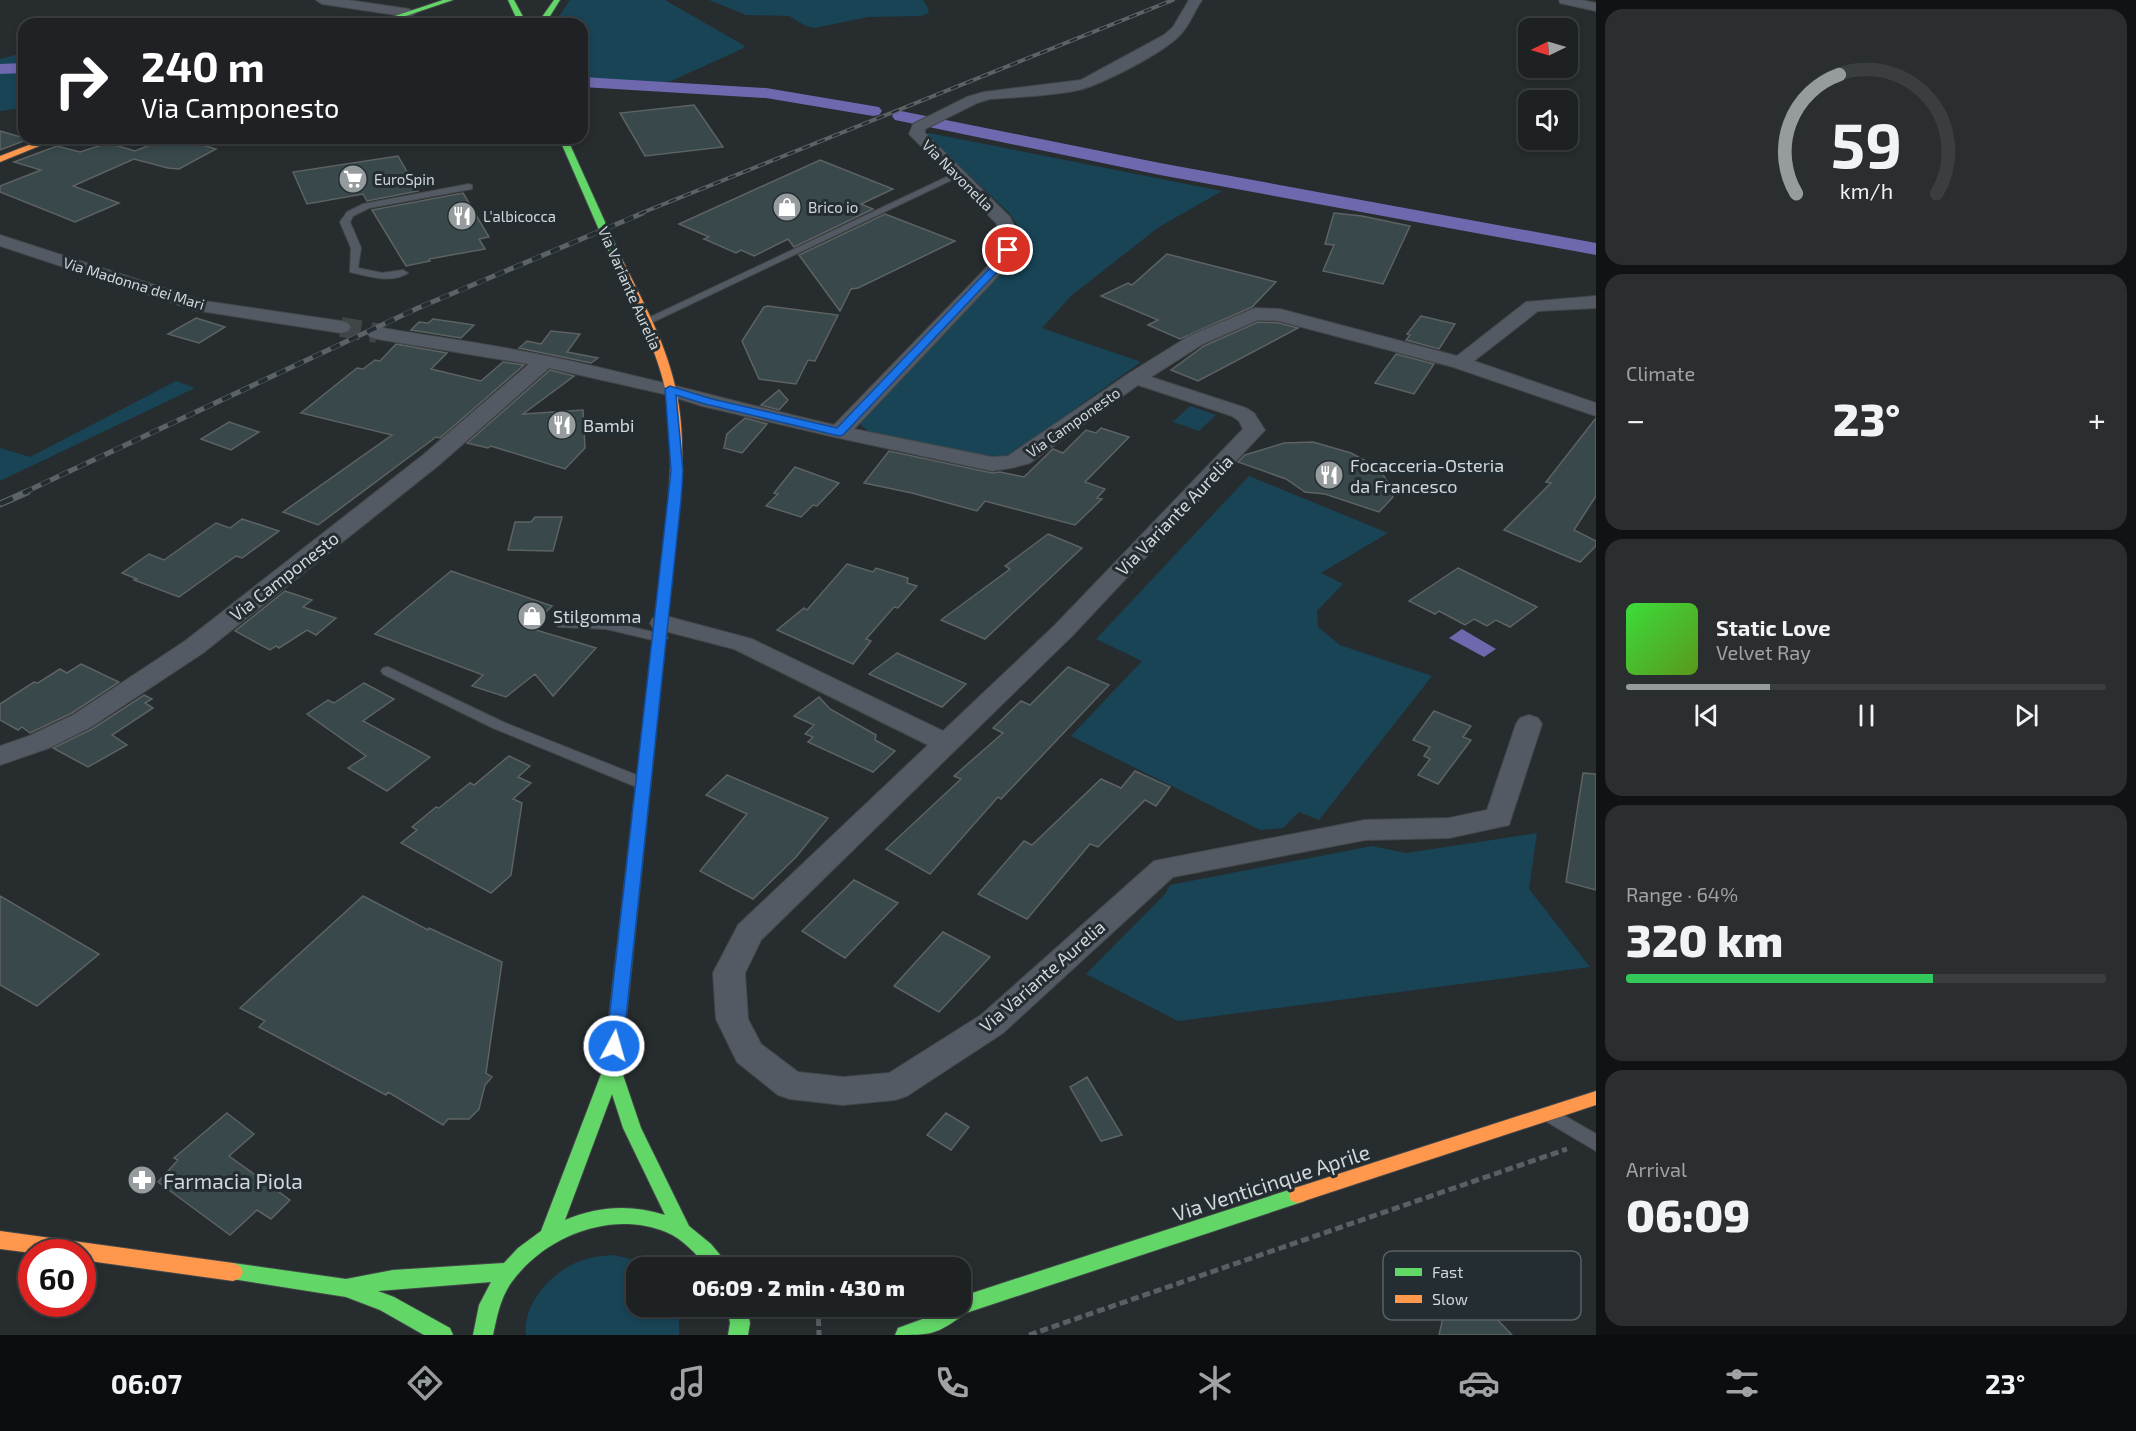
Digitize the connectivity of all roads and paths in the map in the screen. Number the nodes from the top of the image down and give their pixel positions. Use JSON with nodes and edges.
{"nodes":[{"id":1,"x":322,"y":0,"type":"edge"},
{"id":2,"x":450,"y":0,"type":"edge"},
{"id":3,"x":511,"y":0,"type":"edge"},
{"id":4,"x":557,"y":0,"type":"edge"},
{"id":5,"x":1196,"y":0,"type":"edge"},
{"id":6,"x":1565,"y":0,"type":"edge"},
{"id":7,"x":1596,"y":7,"type":"edge"},
{"id":8,"x":409,"y":13,"type":"junction"},
{"id":9,"x":394,"y":18,"type":"edge"},
{"id":10,"x":520,"y":18,"type":"edge"},
{"id":11,"x":545,"y":18,"type":"edge"},
{"id":12,"x":40,"y":144,"type":"edge"},
{"id":13,"x":566,"y":144,"type":"edge"},
{"id":14,"x":0,"y":159,"type":"edge"},
{"id":15,"x":958,"y":175,"type":"junction"},
{"id":16,"x":469,"y":187,"type":"dead end"},
{"id":17,"x":0,"y":240,"type":"edge"},
{"id":18,"x":403,"y":273,"type":"dead end"},
{"id":19,"x":1596,"y":303,"type":"edge"},
{"id":20,"x":647,"y":321,"type":"junction"},
{"id":21,"x":341,"y":327,"type":"tunnel mouth"},
{"id":22,"x":377,"y":333,"type":"tunnel mouth"},
{"id":23,"x":545,"y":362,"type":"junction"},
{"id":24,"x":1460,"y":363,"type":"junction"},
{"id":25,"x":1135,"y":378,"type":"junction"},
{"id":26,"x":670,"y":389,"type":"junction"},
{"id":27,"x":1596,"y":410,"type":"edge"},
{"id":28,"x":839,"y":432,"type":"junction"},
{"id":29,"x":563,"y":624,"type":"dead end"},
{"id":30,"x":662,"y":630,"type":"junction"},
{"id":31,"x":388,"y":671,"type":"dead end"},
{"id":32,"x":1529,"y":724,"type":"dead end"},
{"id":33,"x":946,"y":743,"type":"junction"},
{"id":34,"x":0,"y":756,"type":"edge"},
{"id":35,"x":645,"y":784,"type":"junction"},
{"id":36,"x":612,"y":1069,"type":"junction"},
{"id":37,"x":1596,"y":1098,"type":"edge"},
{"id":38,"x":1549,"y":1114,"type":"junction"},
{"id":39,"x":1593,"y":1142,"type":"edge"},
{"id":40,"x":681,"y":1229,"type":"junction"},
{"id":41,"x":550,"y":1234,"type":"junction"},
{"id":42,"x":0,"y":1240,"type":"edge"},
{"id":43,"x":714,"y":1257,"type":"edge"},
{"id":44,"x":507,"y":1272,"type":"junction"},
{"id":45,"x":346,"y":1288,"type":"junction"},
{"id":46,"x":971,"y":1302,"type":"edge"},
{"id":47,"x":739,"y":1317,"type":"edge"},
{"id":48,"x":818,"y":1317,"type":"edge"},
{"id":49,"x":945,"y":1317,"type":"edge"},
{"id":50,"x":443,"y":1335,"type":"edge"},
{"id":51,"x":483,"y":1335,"type":"edge"},
{"id":52,"x":738,"y":1335,"type":"edge"},
{"id":53,"x":819,"y":1335,"type":"edge"},
{"id":54,"x":905,"y":1335,"type":"edge"},
{"id":55,"x":1029,"y":1335,"type":"edge"}],
"edges":[{"from":1,"to":8,"type":"street"},
{"from":2,"to":8,"type":"main road"},
{"from":3,"to":10,"type":"main road"},
{"from":4,"to":11,"type":"main road"},
{"from":5,"to":15,"type":"street","name":"Via Navonella"},
{"from":6,"to":7,"type":"street"},
{"from":8,"to":9,"type":"main road"},
{"from":12,"to":14,"type":"main road"},
{"from":13,"to":20,"type":"main road","name":"Via Variante Aurelia"},
{"from":15,"to":20,"type":"lane"},
{"from":15,"to":28,"type":"street","name":"Via Navonella"},
{"from":16,"to":18,"type":"lane"},
{"from":17,"to":21,"type":"street","name":"Via Madonna dei Mari"},
{"from":19,"to":24,"type":"street"},
{"from":20,"to":26,"type":"main road","name":"Via Variante Aurelia"},
{"from":22,"to":23,"type":"street"},
{"from":23,"to":26,"type":"street"},
{"from":23,"to":34,"type":"street","name":"Via Camponesto"},
{"from":24,"to":25,"type":"street","name":"Via Camponesto"},
{"from":24,"to":27,"type":"street","name":"Via Camponesto"},
{"from":25,"to":28,"type":"street","name":"Via Camponesto"},
{"from":25,"to":33,"type":"street","name":"Via Variante Aurelia"},
{"from":26,"to":28,"type":"street","name":"Via Camponesto"},
{"from":26,"to":30,"type":"main road","name":"Via Variante Aurelia"},
{"from":29,"to":30,"type":"lane"},
{"from":30,"to":33,"type":"street"},
{"from":30,"to":35,"type":"main road","name":"Via Variante Aurelia"},
{"from":31,"to":35,"type":"lane"},
{"from":32,"to":33,"type":"street","name":"Via Variante Aurelia"},
{"from":35,"to":36,"type":"main road","name":"Via Variante Aurelia"},
{"from":36,"to":40,"type":"main road","name":"Via Variante Aurelia"},
{"from":36,"to":41,"type":"main road","name":"Via Variante Aurelia"},
{"from":37,"to":38,"type":"main road","name":"Via Venticinque Aprile"},
{"from":38,"to":39,"type":"lane"},
{"from":38,"to":46,"type":"main road","name":"Via Venticinque Aprile"},
{"from":39,"to":55,"type":"path"},
{"from":40,"to":41,"type":"main road"},
{"from":40,"to":43,"type":"main road"},
{"from":41,"to":44,"type":"main road"},
{"from":42,"to":45,"type":"main road"},
{"from":44,"to":45,"type":"main road"},
{"from":44,"to":51,"type":"main road"},
{"from":45,"to":50,"type":"main road"},
{"from":47,"to":52,"type":"main road"},
{"from":48,"to":53,"type":"path"},
{"from":49,"to":54,"type":"main road","name":"Via Venticinque Aprile"}]}
